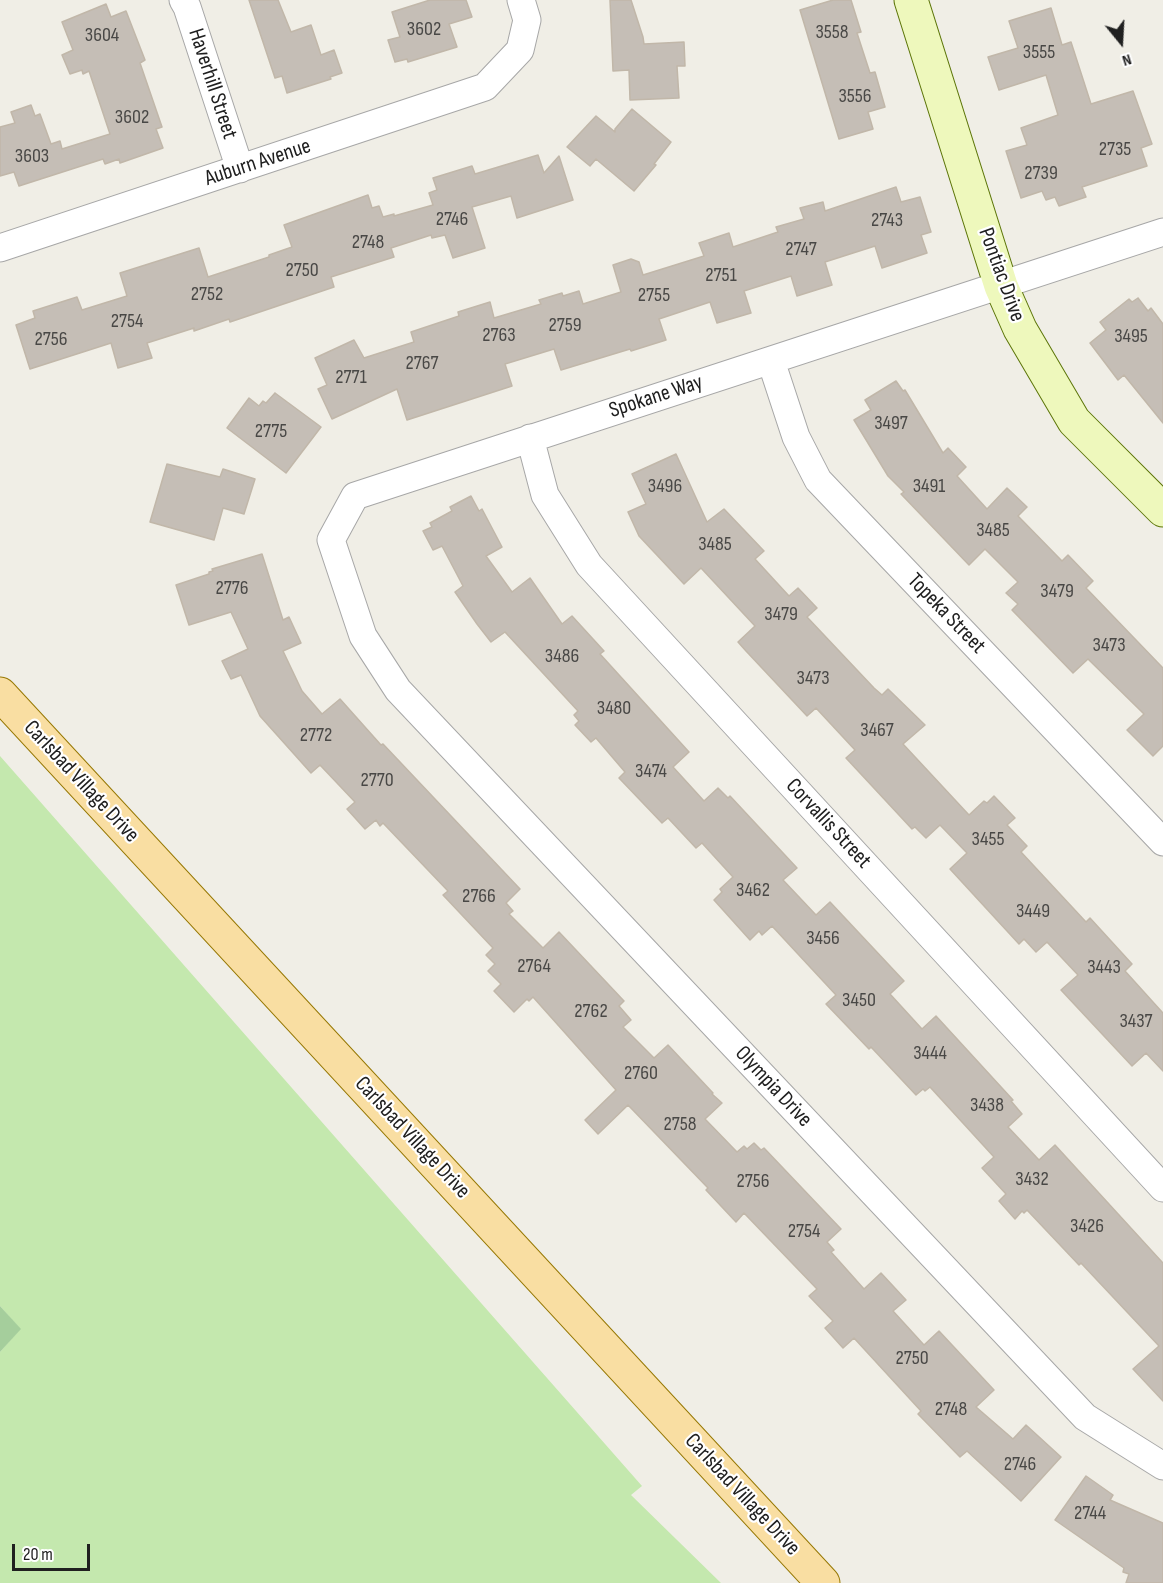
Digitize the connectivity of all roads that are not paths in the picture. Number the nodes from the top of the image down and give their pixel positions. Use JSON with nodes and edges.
{"nodes":[{"id":1,"x":183,"y":0,"type":"edge"},
{"id":2,"x":520,"y":0,"type":"edge"},
{"id":3,"x":911,"y":0,"type":"edge"},
{"id":4,"x":240,"y":169,"type":"junction"},
{"id":5,"x":1163,"y":232,"type":"edge"},
{"id":6,"x":0,"y":248,"type":"edge"},
{"id":7,"x":1001,"y":286,"type":"junction"},
{"id":8,"x":771,"y":361,"type":"junction"},
{"id":9,"x":530,"y":438,"type":"junction"},
{"id":10,"x":1163,"y":510,"type":"edge"},
{"id":11,"x":398,"y":690,"type":"joint"},
{"id":12,"x":0,"y":694,"type":"edge"},
{"id":13,"x":1163,"y":842,"type":"edge"},
{"id":14,"x":1163,"y":1188,"type":"edge"},
{"id":15,"x":1163,"y":1466,"type":"edge"},
{"id":16,"x":823,"y":1583,"type":"edge"}],
"edges":[{"from":1,"to":4,"type":"street","name":"Haverhill Street"},
{"from":2,"to":4,"type":"street","name":"Auburn Avenue"},
{"from":3,"to":7,"type":"main road","name":"Pontiac Drive"},
{"from":4,"to":6,"type":"street","name":"Auburn Avenue"},
{"from":5,"to":7,"type":"street","name":"Spokane Way"},
{"from":7,"to":8,"type":"street","name":"Spokane Way"},
{"from":7,"to":10,"type":"main road","name":"Pontiac Drive"},
{"from":8,"to":9,"type":"street","name":"Spokane Way"},
{"from":8,"to":13,"type":"street","name":"Topeka Street"},
{"from":9,"to":11,"type":"street","name":"Spokane Way"},
{"from":9,"to":14,"type":"street","name":"Corvallis Street"},
{"from":11,"to":15,"type":"street","name":"Olympia Drive"},
{"from":12,"to":16,"type":"main road","name":"Carlsbad Village Drive"}]}
